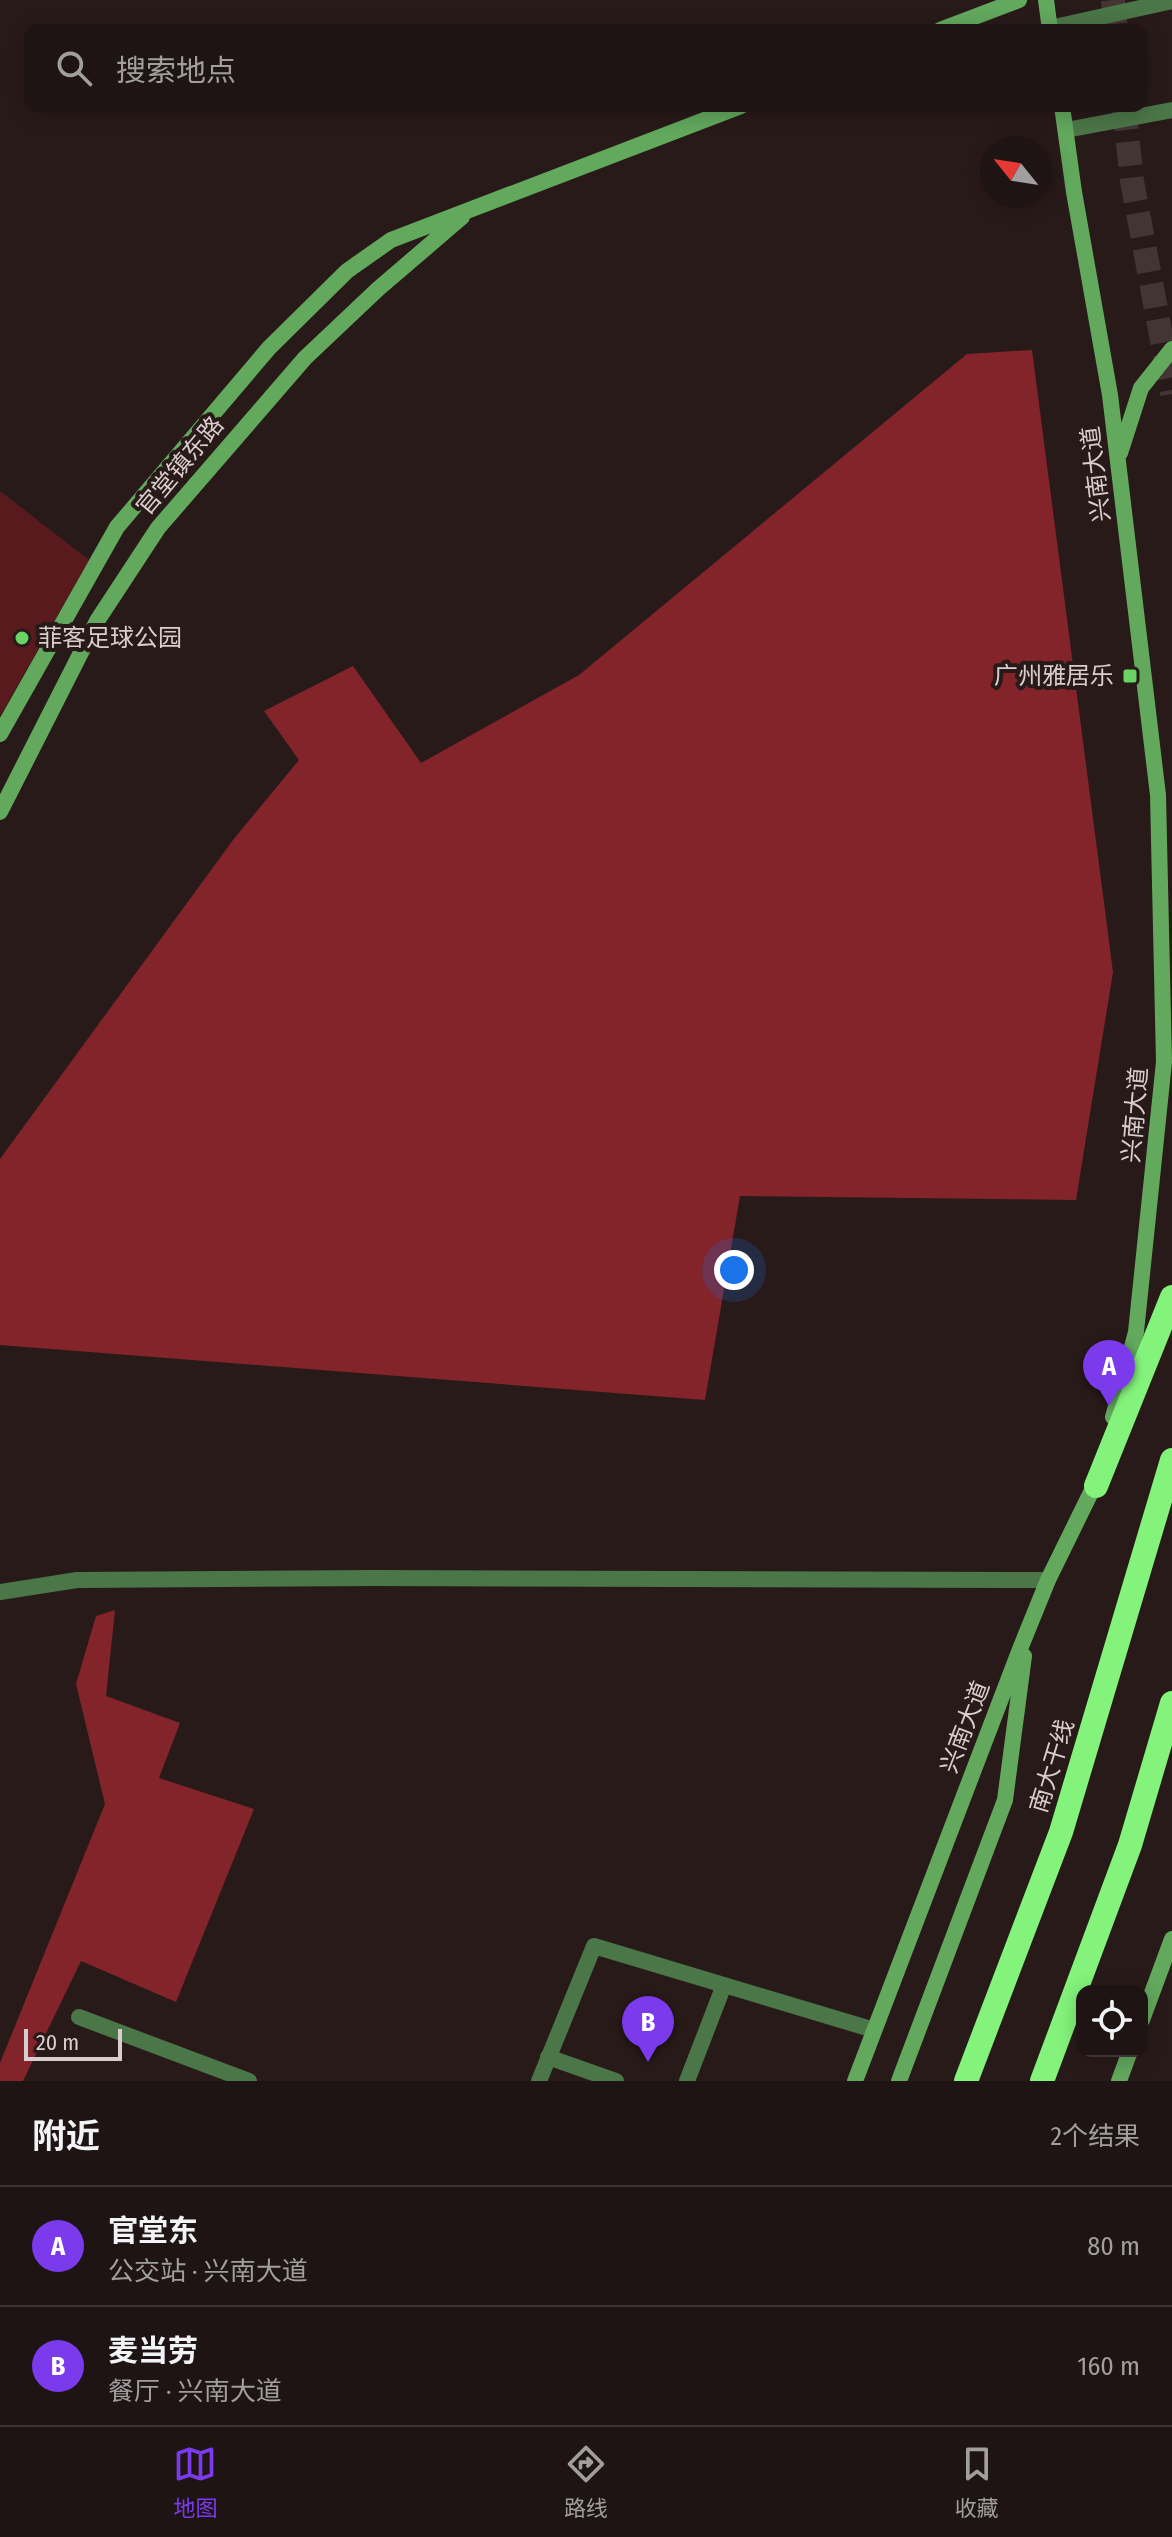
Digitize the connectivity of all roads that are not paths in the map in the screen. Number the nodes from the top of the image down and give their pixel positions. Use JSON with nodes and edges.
{"nodes":[{"id":1,"x":1019,"y":0,"type":"edge"},
{"id":2,"x":1046,"y":0,"type":"edge"},
{"id":3,"x":1172,"y":1,"type":"edge"},
{"id":4,"x":999,"y":3,"type":"edge"},
{"id":5,"x":953,"y":24,"type":"edge"},
{"id":6,"x":1049,"y":24,"type":"edge"},
{"id":7,"x":1072,"y":24,"type":"edge"},
{"id":8,"x":1172,"y":110,"type":"edge"},
{"id":9,"x":725,"y":112,"type":"edge"},
{"id":10,"x":1063,"y":112,"type":"edge"},
{"id":11,"x":1066,"y":130,"type":"junction"},
{"id":12,"x":473,"y":208,"type":"junction"},
{"id":13,"x":1172,"y":349,"type":"edge"},
{"id":14,"x":1118,"y":459,"type":"junction"},
{"id":15,"x":0,"y":734,"type":"edge"},
{"id":16,"x":0,"y":812,"type":"edge"},
{"id":17,"x":1172,"y":1297,"type":"edge"},
{"id":18,"x":1172,"y":1460,"type":"edge"},
{"id":19,"x":1096,"y":1486,"type":"junction"},
{"id":20,"x":1048,"y":1580,"type":"junction"},
{"id":21,"x":0,"y":1592,"type":"edge"},
{"id":22,"x":1028,"y":1630,"type":"junction"},
{"id":23,"x":1172,"y":1703,"type":"edge"},
{"id":24,"x":1172,"y":1766,"type":"edge"},
{"id":25,"x":1130,"y":1845,"type":"junction"},
{"id":26,"x":1172,"y":1939,"type":"edge"},
{"id":27,"x":724,"y":1985,"type":"junction"},
{"id":28,"x":1148,"y":2004,"type":"edge"},
{"id":29,"x":79,"y":2017,"type":"dead end"},
{"id":30,"x":874,"y":2030,"type":"junction"},
{"id":31,"x":548,"y":2057,"type":"junction"},
{"id":32,"x":1128,"y":2057,"type":"edge"},
{"id":33,"x":240,"y":2079,"type":"edge"},
{"id":34,"x":539,"y":2081,"type":"edge"},
{"id":35,"x":616,"y":2081,"type":"edge"},
{"id":36,"x":687,"y":2081,"type":"edge"},
{"id":37,"x":855,"y":2081,"type":"edge"},
{"id":38,"x":899,"y":2081,"type":"edge"},
{"id":39,"x":966,"y":2081,"type":"edge"},
{"id":40,"x":1042,"y":2081,"type":"edge"},
{"id":41,"x":1119,"y":2081,"type":"edge"}],
"edges":[{"from":1,"to":4,"type":"main road"},
{"from":2,"to":6,"type":"main road"},
{"from":3,"to":7,"type":"street"},
{"from":4,"to":5,"type":"main road"},
{"from":8,"to":11,"type":"street"},
{"from":9,"to":12,"type":"main road","name":"官堂镇东路"},
{"from":10,"to":11,"type":"main road","name":"兴南大道"},
{"from":11,"to":14,"type":"main road","name":"兴南大道"},
{"from":12,"to":15,"type":"main road","name":"官堂镇东路"},
{"from":12,"to":16,"type":"main road","name":"官堂镇东路"},
{"from":13,"to":14,"type":"main road"},
{"from":14,"to":19,"type":"main road","name":"兴南大道"},
{"from":17,"to":19,"type":"highway"},
{"from":18,"to":39,"type":"highway","name":"南大干线"},
{"from":19,"to":20,"type":"main road","name":"兴南大道"},
{"from":20,"to":21,"type":"street"},
{"from":20,"to":22,"type":"main road","name":"兴南大道"},
{"from":22,"to":30,"type":"main road","name":"兴南大道"},
{"from":22,"to":38,"type":"main road"},
{"from":23,"to":25,"type":"highway"},
{"from":24,"to":25,"type":"highway"},
{"from":25,"to":40,"type":"highway"},
{"from":26,"to":28,"type":"main road"},
{"from":27,"to":30,"type":"street"},
{"from":27,"to":31,"type":"street"},
{"from":27,"to":36,"type":"street"},
{"from":29,"to":33,"type":"street"},
{"from":30,"to":37,"type":"main road","name":"兴南大道"},
{"from":31,"to":34,"type":"street"},
{"from":31,"to":35,"type":"street"},
{"from":32,"to":41,"type":"main road"}]}
